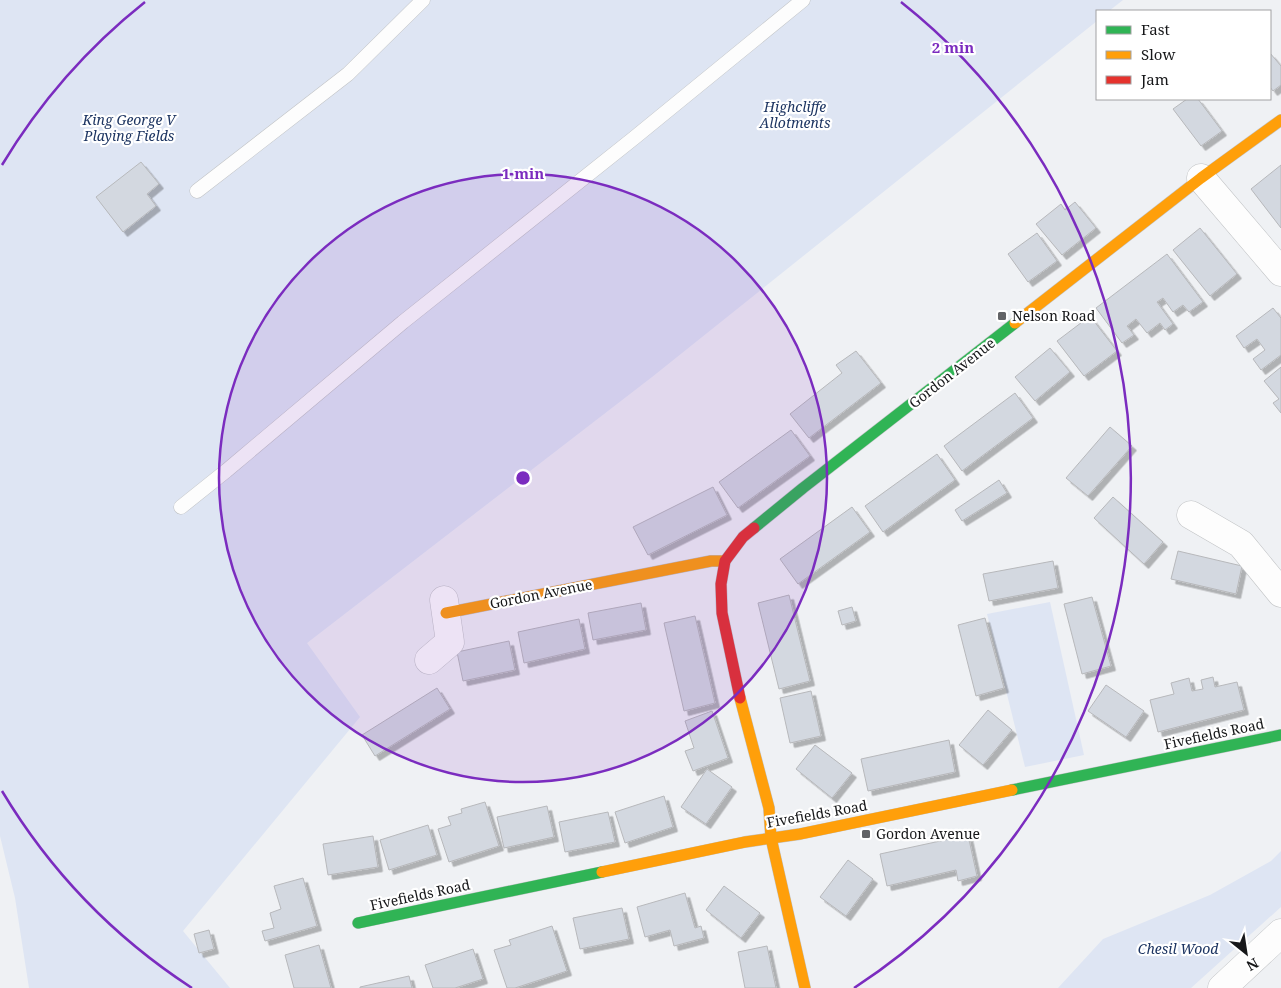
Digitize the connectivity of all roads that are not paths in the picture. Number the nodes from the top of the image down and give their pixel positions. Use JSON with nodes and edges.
{"nodes":[{"id":1,"x":423,"y":0,"type":"edge"},
{"id":2,"x":803,"y":0,"type":"edge"},
{"id":3,"x":1281,"y":120,"type":"edge"},
{"id":4,"x":1202,"y":178,"type":"junction"},
{"id":5,"x":196,"y":191,"type":"dead end"},
{"id":6,"x":1281,"y":272,"type":"edge"},
{"id":7,"x":181,"y":507,"type":"dead end"},
{"id":8,"x":1191,"y":515,"type":"dead end"},
{"id":9,"x":725,"y":561,"type":"junction"},
{"id":10,"x":1281,"y":592,"type":"edge"},
{"id":11,"x":445,"y":606,"type":"joint"},
{"id":12,"x":429,"y":660,"type":"dead end"},
{"id":13,"x":1281,"y":736,"type":"edge"},
{"id":14,"x":771,"y":838,"type":"junction"},
{"id":15,"x":358,"y":923,"type":"dead end"},
{"id":16,"x":1281,"y":933,"type":"edge"},
{"id":17,"x":805,"y":988,"type":"edge"},
{"id":18,"x":1222,"y":988,"type":"edge"}],
"edges":[{"from":1,"to":5,"type":"lane"},
{"from":2,"to":7,"type":"lane"},
{"from":3,"to":4,"type":"street","name":"Gordon Avenue"},
{"from":4,"to":6,"type":"street"},
{"from":4,"to":9,"type":"street","name":"Gordon Avenue"},
{"from":8,"to":10,"type":"street"},
{"from":9,"to":11,"type":"street","name":"Gordon Avenue"},
{"from":9,"to":14,"type":"street","name":"Gordon Avenue"},
{"from":11,"to":12,"type":"street","name":"Gordon Avenue"},
{"from":13,"to":14,"type":"street","name":"Fivefields Road"},
{"from":14,"to":15,"type":"street","name":"Fivefields Road"},
{"from":14,"to":17,"type":"street","name":"Gordon Avenue"},
{"from":16,"to":18,"type":"street"}]}
